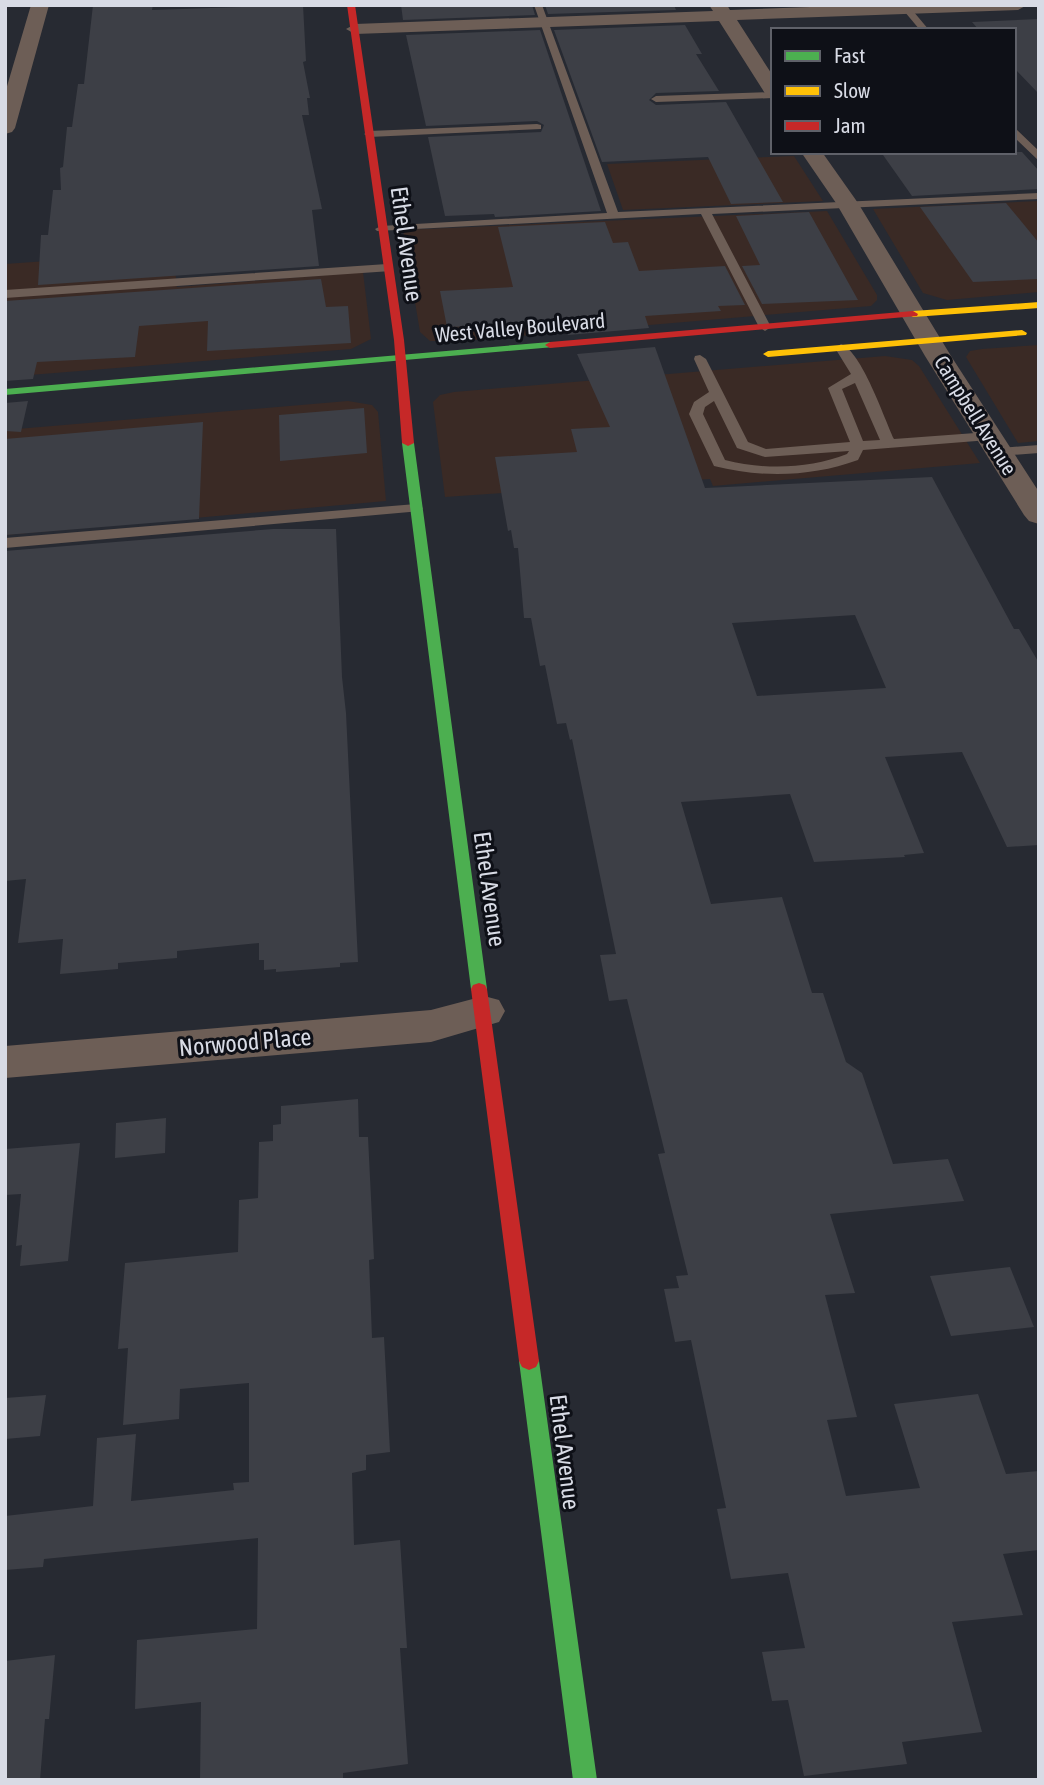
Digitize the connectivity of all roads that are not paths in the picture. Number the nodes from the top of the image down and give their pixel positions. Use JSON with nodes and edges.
{"nodes":[{"id":1,"x":40,"y":5,"type":"edge"},
{"id":2,"x":351,"y":5,"type":"edge"},
{"id":3,"x":1018,"y":5,"type":"edge"},
{"id":4,"x":905,"y":7,"type":"edge"},
{"id":5,"x":722,"y":11,"type":"edge"},
{"id":6,"x":540,"y":14,"type":"edge"},
{"id":7,"x":923,"y":28,"type":"edge"},
{"id":8,"x":355,"y":29,"type":"junction"},
{"id":9,"x":771,"y":90,"type":"edge"},
{"id":10,"x":771,"y":93,"type":"edge"},
{"id":11,"x":656,"y":99,"type":"dead end"},
{"id":12,"x":537,"y":127,"type":"dead end"},
{"id":13,"x":5,"y":128,"type":"edge"},
{"id":14,"x":1016,"y":132,"type":"edge"},
{"id":15,"x":369,"y":134,"type":"junction"},
{"id":16,"x":812,"y":154,"type":"edge"},
{"id":17,"x":1039,"y":158,"type":"edge"},
{"id":18,"x":1039,"y":196,"type":"edge"},
{"id":19,"x":847,"y":202,"type":"junction"},
{"id":20,"x":705,"y":211,"type":"junction"},
{"id":21,"x":614,"y":216,"type":"junction"},
{"id":22,"x":381,"y":229,"type":"junction"},
{"id":23,"x":387,"y":268,"type":"junction"},
{"id":24,"x":5,"y":294,"type":"edge"},
{"id":25,"x":1039,"y":305,"type":"edge"},
{"id":26,"x":915,"y":314,"type":"junction"},
{"id":27,"x":765,"y":327,"type":"junction"},
{"id":28,"x":1039,"y":331,"type":"edge"},
{"id":29,"x":931,"y":340,"type":"junction"},
{"id":30,"x":841,"y":348,"type":"junction"},
{"id":31,"x":747,"y":355,"type":"dead end"},
{"id":32,"x":401,"y":358,"type":"junction"},
{"id":33,"x":700,"y":359,"type":"dead end"},
{"id":34,"x":858,"y":376,"type":"junction"},
{"id":35,"x":5,"y":392,"type":"edge"},
{"id":36,"x":716,"y":393,"type":"junction"},
{"id":37,"x":889,"y":443,"type":"junction"},
{"id":38,"x":994,"y":444,"type":"junction"},
{"id":39,"x":858,"y":446,"type":"junction"},
{"id":40,"x":1039,"y":449,"type":"edge"},
{"id":41,"x":416,"y":508,"type":"junction"},
{"id":42,"x":1039,"y":515,"type":"edge"},
{"id":43,"x":5,"y":543,"type":"edge"},
{"id":44,"x":484,"y":1011,"type":"junction"},
{"id":45,"x":5,"y":1062,"type":"edge"},
{"id":46,"x":585,"y":1780,"type":"edge"}],
"edges":[{"from":1,"to":13,"type":"street"},
{"from":2,"to":8,"type":"street","name":"Ethel Avenue"},
{"from":3,"to":4,"type":"street"},
{"from":4,"to":5,"type":"street"},
{"from":4,"to":7,"type":"lane"},
{"from":5,"to":6,"type":"street"},
{"from":5,"to":9,"type":"street"},
{"from":6,"to":8,"type":"street"},
{"from":6,"to":21,"type":"lane"},
{"from":8,"to":15,"type":"street","name":"Ethel Avenue"},
{"from":10,"to":11,"type":"lane"},
{"from":12,"to":15,"type":"lane"},
{"from":14,"to":17,"type":"lane"},
{"from":15,"to":22,"type":"street","name":"Ethel Avenue"},
{"from":16,"to":19,"type":"street","name":"Campbell Avenue"},
{"from":18,"to":19,"type":"lane"},
{"from":19,"to":20,"type":"lane"},
{"from":19,"to":26,"type":"street","name":"Campbell Avenue"},
{"from":20,"to":21,"type":"lane"},
{"from":20,"to":27,"type":"lane"},
{"from":21,"to":22,"type":"lane"},
{"from":22,"to":23,"type":"street","name":"Ethel Avenue"},
{"from":23,"to":24,"type":"lane"},
{"from":23,"to":32,"type":"street","name":"Ethel Avenue"},
{"from":25,"to":26,"type":"street","name":"West Valley Boulevard"},
{"from":26,"to":27,"type":"street","name":"West Valley Boulevard"},
{"from":26,"to":29,"type":"street","name":"Campbell Avenue"},
{"from":27,"to":32,"type":"street","name":"West Valley Boulevard"},
{"from":28,"to":29,"type":"street"},
{"from":29,"to":30,"type":"street"},
{"from":29,"to":38,"type":"street","name":"Campbell Avenue"},
{"from":30,"to":31,"type":"street"},
{"from":30,"to":34,"type":"lane"},
{"from":32,"to":35,"type":"street","name":"West Valley Boulevard"},
{"from":32,"to":41,"type":"street","name":"Ethel Avenue"},
{"from":33,"to":36,"type":"lane"},
{"from":34,"to":37,"type":"lane"},
{"from":34,"to":39,"type":"lane"},
{"from":36,"to":39,"type":"lane"},
{"from":36,"to":39,"type":"lane"},
{"from":37,"to":38,"type":"lane"},
{"from":37,"to":39,"type":"lane"},
{"from":38,"to":40,"type":"lane"},
{"from":38,"to":42,"type":"street","name":"Campbell Avenue"},
{"from":41,"to":43,"type":"lane"},
{"from":41,"to":44,"type":"street","name":"Ethel Avenue"},
{"from":44,"to":45,"type":"street","name":"Norwood Place"},
{"from":44,"to":46,"type":"street","name":"Ethel Avenue"}]}
